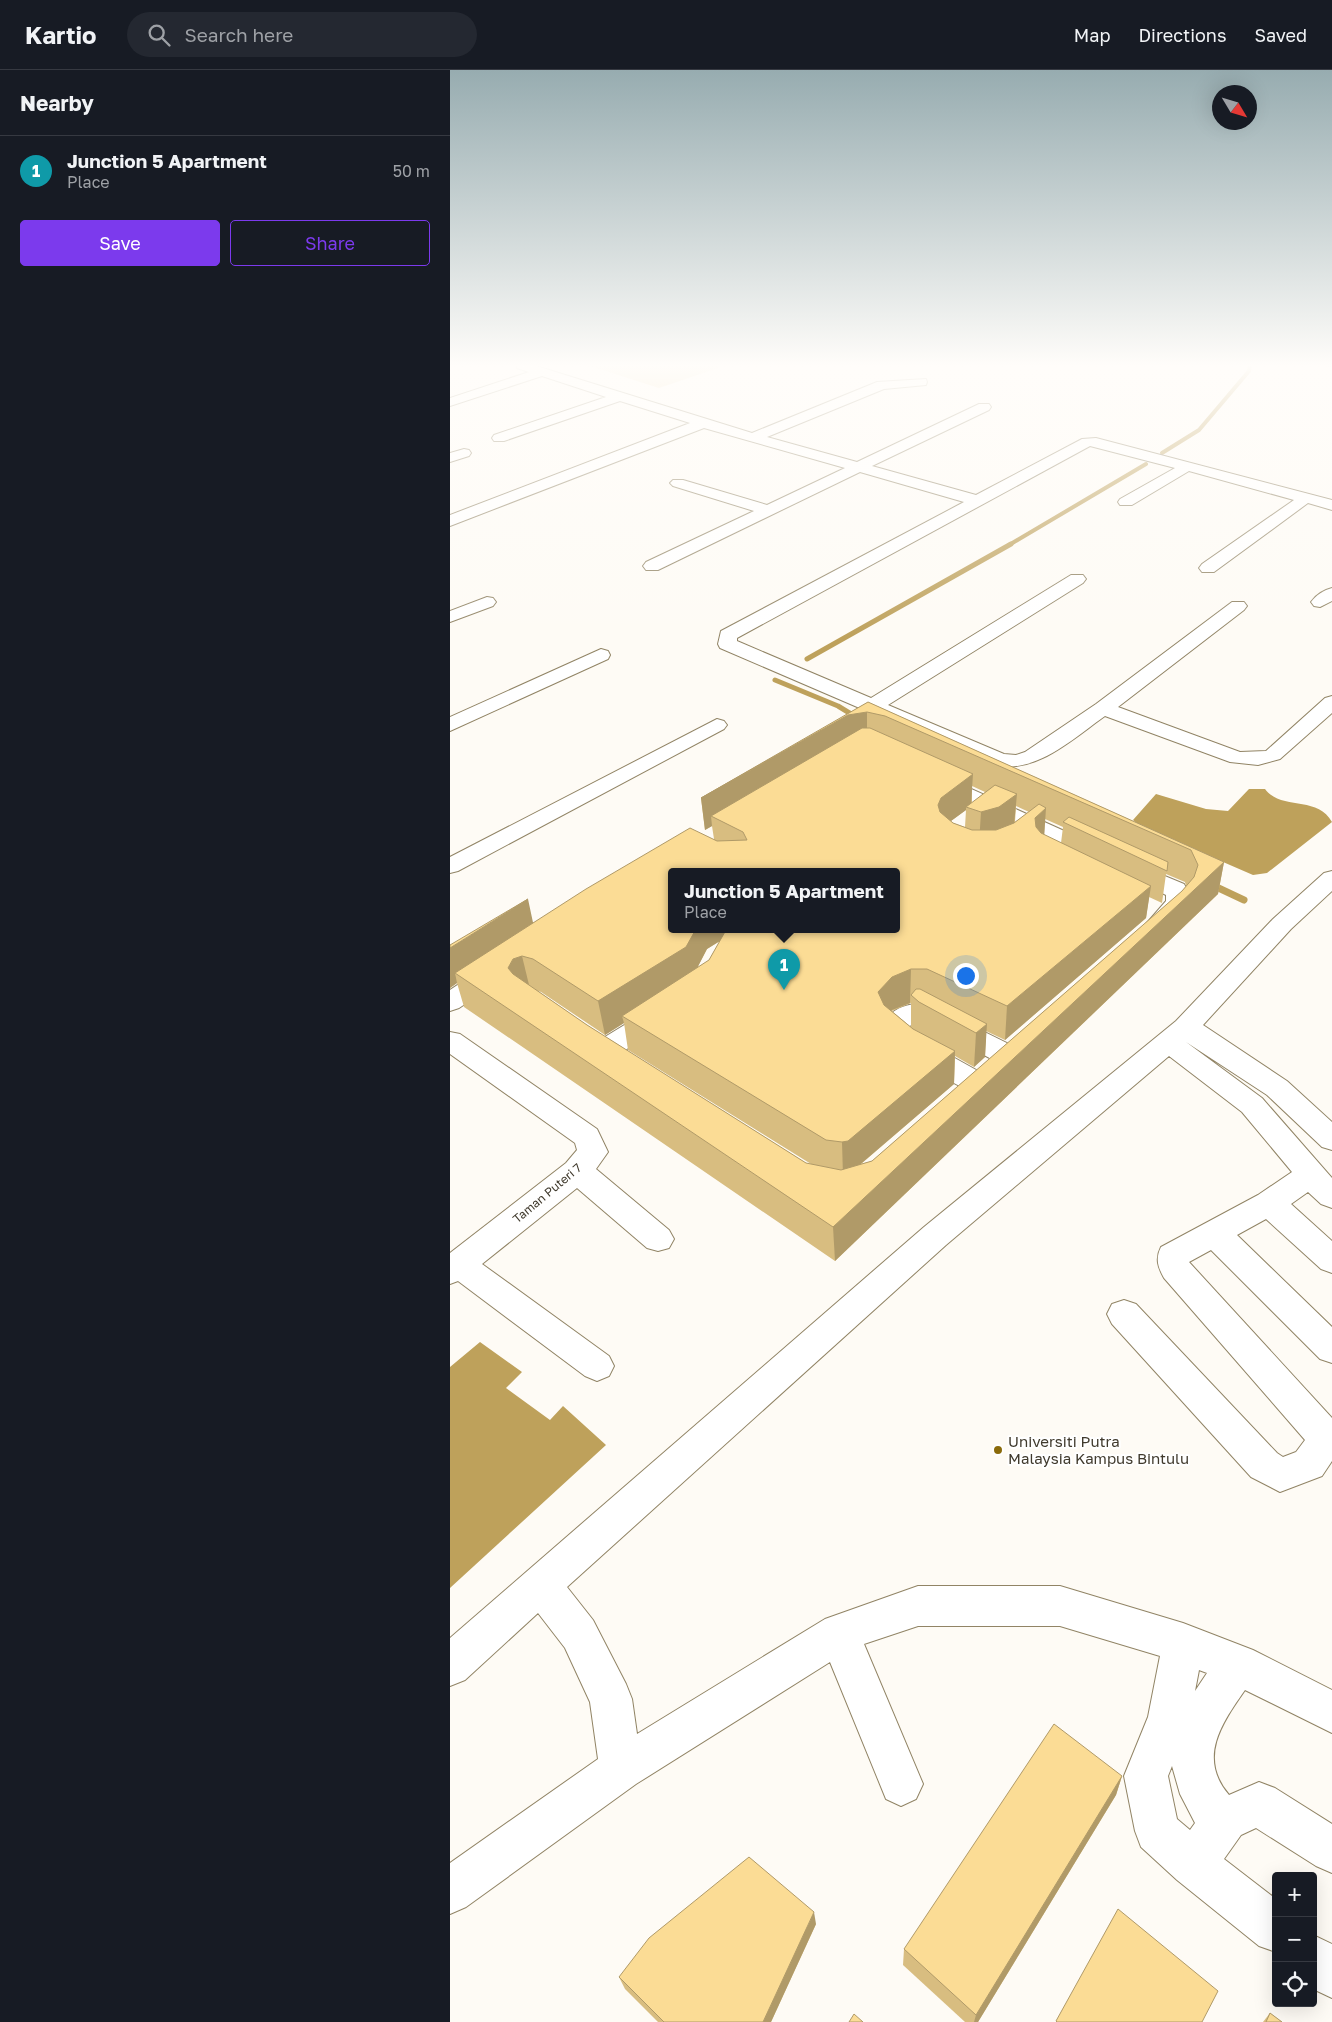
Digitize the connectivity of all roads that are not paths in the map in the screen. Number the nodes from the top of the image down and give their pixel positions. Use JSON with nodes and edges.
{"nodes":[{"id":1,"x":616,"y":456,"type":"edge"},
{"id":2,"x":819,"y":456,"type":"edge"},
{"id":3,"x":884,"y":456,"type":"edge"},
{"id":4,"x":1059,"y":456,"type":"edge"},
{"id":5,"x":1150,"y":456,"type":"edge"},
{"id":6,"x":1188,"y":466,"type":"junction"},
{"id":7,"x":860,"y":468,"type":"junction"},
{"id":8,"x":678,"y":483,"type":"dead end"},
{"id":9,"x":1306,"y":498,"type":"junction"},
{"id":10,"x":975,"y":500,"type":"junction"},
{"id":11,"x":1126,"y":502,"type":"dead end"},
{"id":12,"x":1332,"y":505,"type":"edge"},
{"id":13,"x":770,"y":511,"type":"junction"},
{"id":14,"x":450,"y":521,"type":"edge"},
{"id":15,"x":652,"y":566,"type":"dead end"},
{"id":16,"x":1208,"y":568,"type":"dead end"},
{"id":17,"x":1077,"y":579,"type":"dead end"},
{"id":18,"x":487,"y":602,"type":"dead end"},
{"id":19,"x":1238,"y":606,"type":"dead end"},
{"id":20,"x":450,"y":617,"type":"edge"},
{"id":21,"x":601,"y":656,"type":"dead end"},
{"id":22,"x":1332,"y":702,"type":"edge"},
{"id":23,"x":874,"y":705,"type":"junction"},
{"id":24,"x":1103,"y":708,"type":"junction"},
{"id":25,"x":450,"y":725,"type":"edge"},
{"id":26,"x":717,"y":725,"type":"dead end"},
{"id":27,"x":920,"y":772,"type":"edge"},
{"id":28,"x":990,"y":805,"type":"junction"},
{"id":29,"x":970,"y":820,"type":"edge"},
{"id":30,"x":1033,"y":825,"type":"junction"},
{"id":31,"x":1063,"y":838,"type":"junction"},
{"id":32,"x":1010,"y":842,"type":"edge"},
{"id":33,"x":1047,"y":859,"type":"edge"},
{"id":34,"x":450,"y":866,"type":"edge"},
{"id":35,"x":1332,"y":878,"type":"edge"},
{"id":36,"x":1140,"y":905,"type":"edge"},
{"id":37,"x":1166,"y":917,"type":"junction"},
{"id":38,"x":1136,"y":944,"type":"edge"},
{"id":39,"x":507,"y":965,"type":"edge"},
{"id":40,"x":450,"y":1002,"type":"edge"},
{"id":41,"x":675,"y":1004,"type":"edge"},
{"id":42,"x":580,"y":1033,"type":"edge"},
{"id":43,"x":1177,"y":1034,"type":"junction"},
{"id":44,"x":1032,"y":1036,"type":"edge"},
{"id":45,"x":450,"y":1041,"type":"edge"},
{"id":46,"x":605,"y":1050,"type":"junction"},
{"id":47,"x":1009,"y":1056,"type":"junction"},
{"id":48,"x":630,"y":1066,"type":"edge"},
{"id":49,"x":978,"y":1083,"type":"junction"},
{"id":50,"x":955,"y":1102,"type":"edge"},
{"id":51,"x":1332,"y":1139,"type":"edge"},
{"id":52,"x":577,"y":1171,"type":"junction"},
{"id":53,"x":1321,"y":1186,"type":"edge"},
{"id":54,"x":1269,"y":1203,"type":"junction"},
{"id":55,"x":1213,"y":1232,"type":"junction"},
{"id":56,"x":658,"y":1239,"type":"dead end"},
{"id":57,"x":1332,"y":1260,"type":"edge"},
{"id":58,"x":454,"y":1268,"type":"edge"},
{"id":59,"x":1124,"y":1314,"type":"dead end"},
{"id":60,"x":1332,"y":1349,"type":"edge"},
{"id":61,"x":597,"y":1366,"type":"dead end"},
{"id":62,"x":541,"y":1585,"type":"junction"},
{"id":63,"x":839,"y":1633,"type":"junction"},
{"id":64,"x":1184,"y":1643,"type":"junction"},
{"id":65,"x":1238,"y":1665,"type":"junction"},
{"id":66,"x":450,"y":1666,"type":"edge"},
{"id":67,"x":1332,"y":1712,"type":"edge"},
{"id":68,"x":622,"y":1769,"type":"junction"},
{"id":69,"x":901,"y":1784,"type":"dead end"},
{"id":70,"x":1225,"y":1818,"type":"junction"},
{"id":71,"x":1332,"y":1850,"type":"edge"},
{"id":72,"x":1193,"y":1864,"type":"junction"},
{"id":73,"x":450,"y":1891,"type":"edge"},
{"id":74,"x":1272,"y":1926,"type":"edge"},
{"id":75,"x":1317,"y":1962,"type":"edge"},
{"id":76,"x":1332,"y":1974,"type":"edge"}],
"edges":[{"from":1,"to":14,"type":"street"},
{"from":2,"to":7,"type":"street"},
{"from":3,"to":7,"type":"street"},
{"from":4,"to":10,"type":"street"},
{"from":5,"to":6,"type":"street"},
{"from":6,"to":9,"type":"street"},
{"from":6,"to":11,"type":"street"},
{"from":7,"to":10,"type":"street"},
{"from":7,"to":13,"type":"street"},
{"from":8,"to":13,"type":"street"},
{"from":9,"to":12,"type":"street"},
{"from":9,"to":16,"type":"street"},
{"from":10,"to":23,"type":"street"},
{"from":13,"to":15,"type":"street"},
{"from":17,"to":23,"type":"street"},
{"from":18,"to":20,"type":"street"},
{"from":19,"to":24,"type":"street"},
{"from":21,"to":25,"type":"street"},
{"from":22,"to":24,"type":"street"},
{"from":23,"to":24,"type":"street"},
{"from":26,"to":34,"type":"street"},
{"from":27,"to":28,"type":"street"},
{"from":28,"to":29,"type":"street"},
{"from":28,"to":30,"type":"street"},
{"from":30,"to":31,"type":"street"},
{"from":30,"to":32,"type":"street"},
{"from":31,"to":33,"type":"street"},
{"from":31,"to":37,"type":"street"},
{"from":35,"to":43,"type":"street"},
{"from":36,"to":37,"type":"street"},
{"from":37,"to":38,"type":"street"},
{"from":39,"to":40,"type":"street"},
{"from":41,"to":46,"type":"street"},
{"from":42,"to":46,"type":"street"},
{"from":43,"to":51,"type":"street"},
{"from":43,"to":53,"type":"street"},
{"from":43,"to":62,"type":"street"},
{"from":44,"to":47,"type":"street"},
{"from":45,"to":52,"type":"street","name":"Taman Puteri 7"},
{"from":46,"to":48,"type":"street"},
{"from":47,"to":49,"type":"street"},
{"from":47,"to":49,"type":"street"},
{"from":49,"to":50,"type":"street"},
{"from":52,"to":56,"type":"street"},
{"from":52,"to":58,"type":"street","name":"Taman Puteri 7"},
{"from":53,"to":54,"type":"street"},
{"from":54,"to":55,"type":"street"},
{"from":54,"to":57,"type":"street"},
{"from":55,"to":59,"type":"street"},
{"from":55,"to":60,"type":"street"},
{"from":58,"to":61,"type":"street"},
{"from":62,"to":66,"type":"street"},
{"from":62,"to":68,"type":"street"},
{"from":63,"to":64,"type":"street"},
{"from":63,"to":68,"type":"street"},
{"from":63,"to":69,"type":"street"},
{"from":64,"to":65,"type":"street"},
{"from":64,"to":72,"type":"street"},
{"from":65,"to":67,"type":"street"},
{"from":65,"to":70,"type":"street"},
{"from":68,"to":73,"type":"street"},
{"from":70,"to":71,"type":"street"},
{"from":70,"to":72,"type":"street"},
{"from":72,"to":74,"type":"street"},
{"from":75,"to":76,"type":"street"}]}
